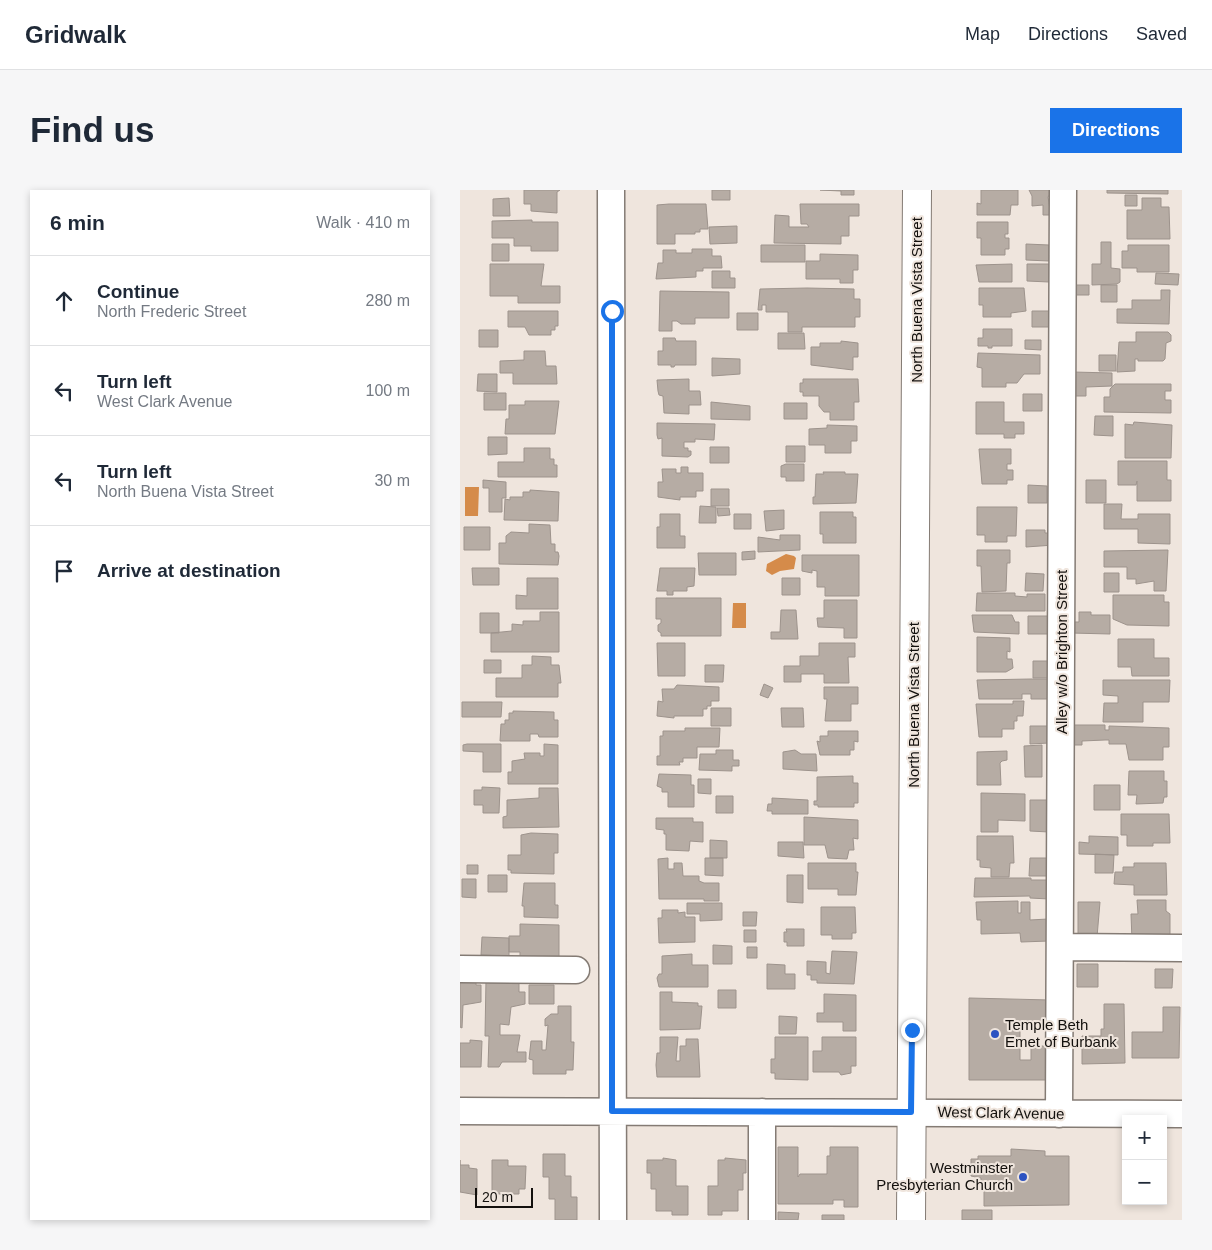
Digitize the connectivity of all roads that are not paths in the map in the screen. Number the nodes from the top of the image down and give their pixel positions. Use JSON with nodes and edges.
{"nodes":[{"id":1,"x":611,"y":190,"type":"edge"},
{"id":2,"x":917,"y":190,"type":"edge"},
{"id":3,"x":1063,"y":190,"type":"edge"},
{"id":4,"x":1062,"y":947,"type":"junction"},
{"id":5,"x":1182,"y":948,"type":"edge"},
{"id":6,"x":460,"y":969,"type":"edge"},
{"id":7,"x":576,"y":970,"type":"dead end"},
{"id":8,"x":460,"y":1111,"type":"edge"},
{"id":9,"x":612,"y":1111,"type":"junction"},
{"id":10,"x":762,"y":1112,"type":"junction"},
{"id":11,"x":911,"y":1112,"type":"junction"},
{"id":12,"x":1059,"y":1114,"type":"junction"},
{"id":13,"x":1182,"y":1114,"type":"edge"},
{"id":14,"x":613,"y":1220,"type":"edge"},
{"id":15,"x":762,"y":1220,"type":"edge"},
{"id":16,"x":911,"y":1220,"type":"edge"}],
"edges":[{"from":1,"to":9,"type":"street"},
{"from":2,"to":11,"type":"main road","name":"North Buena Vista Street"},
{"from":3,"to":4,"type":"street","name":"Alley w/o Brighton Street"},
{"from":4,"to":5,"type":"street"},
{"from":4,"to":12,"type":"street","name":"Alley w/o Brighton Street"},
{"from":6,"to":7,"type":"street"},
{"from":8,"to":9,"type":"street","name":"West Clark Avenue"},
{"from":9,"to":10,"type":"street","name":"West Clark Avenue"},
{"from":9,"to":14,"type":"street"},
{"from":10,"to":11,"type":"street","name":"West Clark Avenue"},
{"from":10,"to":15,"type":"street"},
{"from":11,"to":12,"type":"street","name":"West Clark Avenue"},
{"from":11,"to":16,"type":"main road","name":"North Buena Vista Street"},
{"from":12,"to":13,"type":"street","name":"West Clark Avenue"}]}
